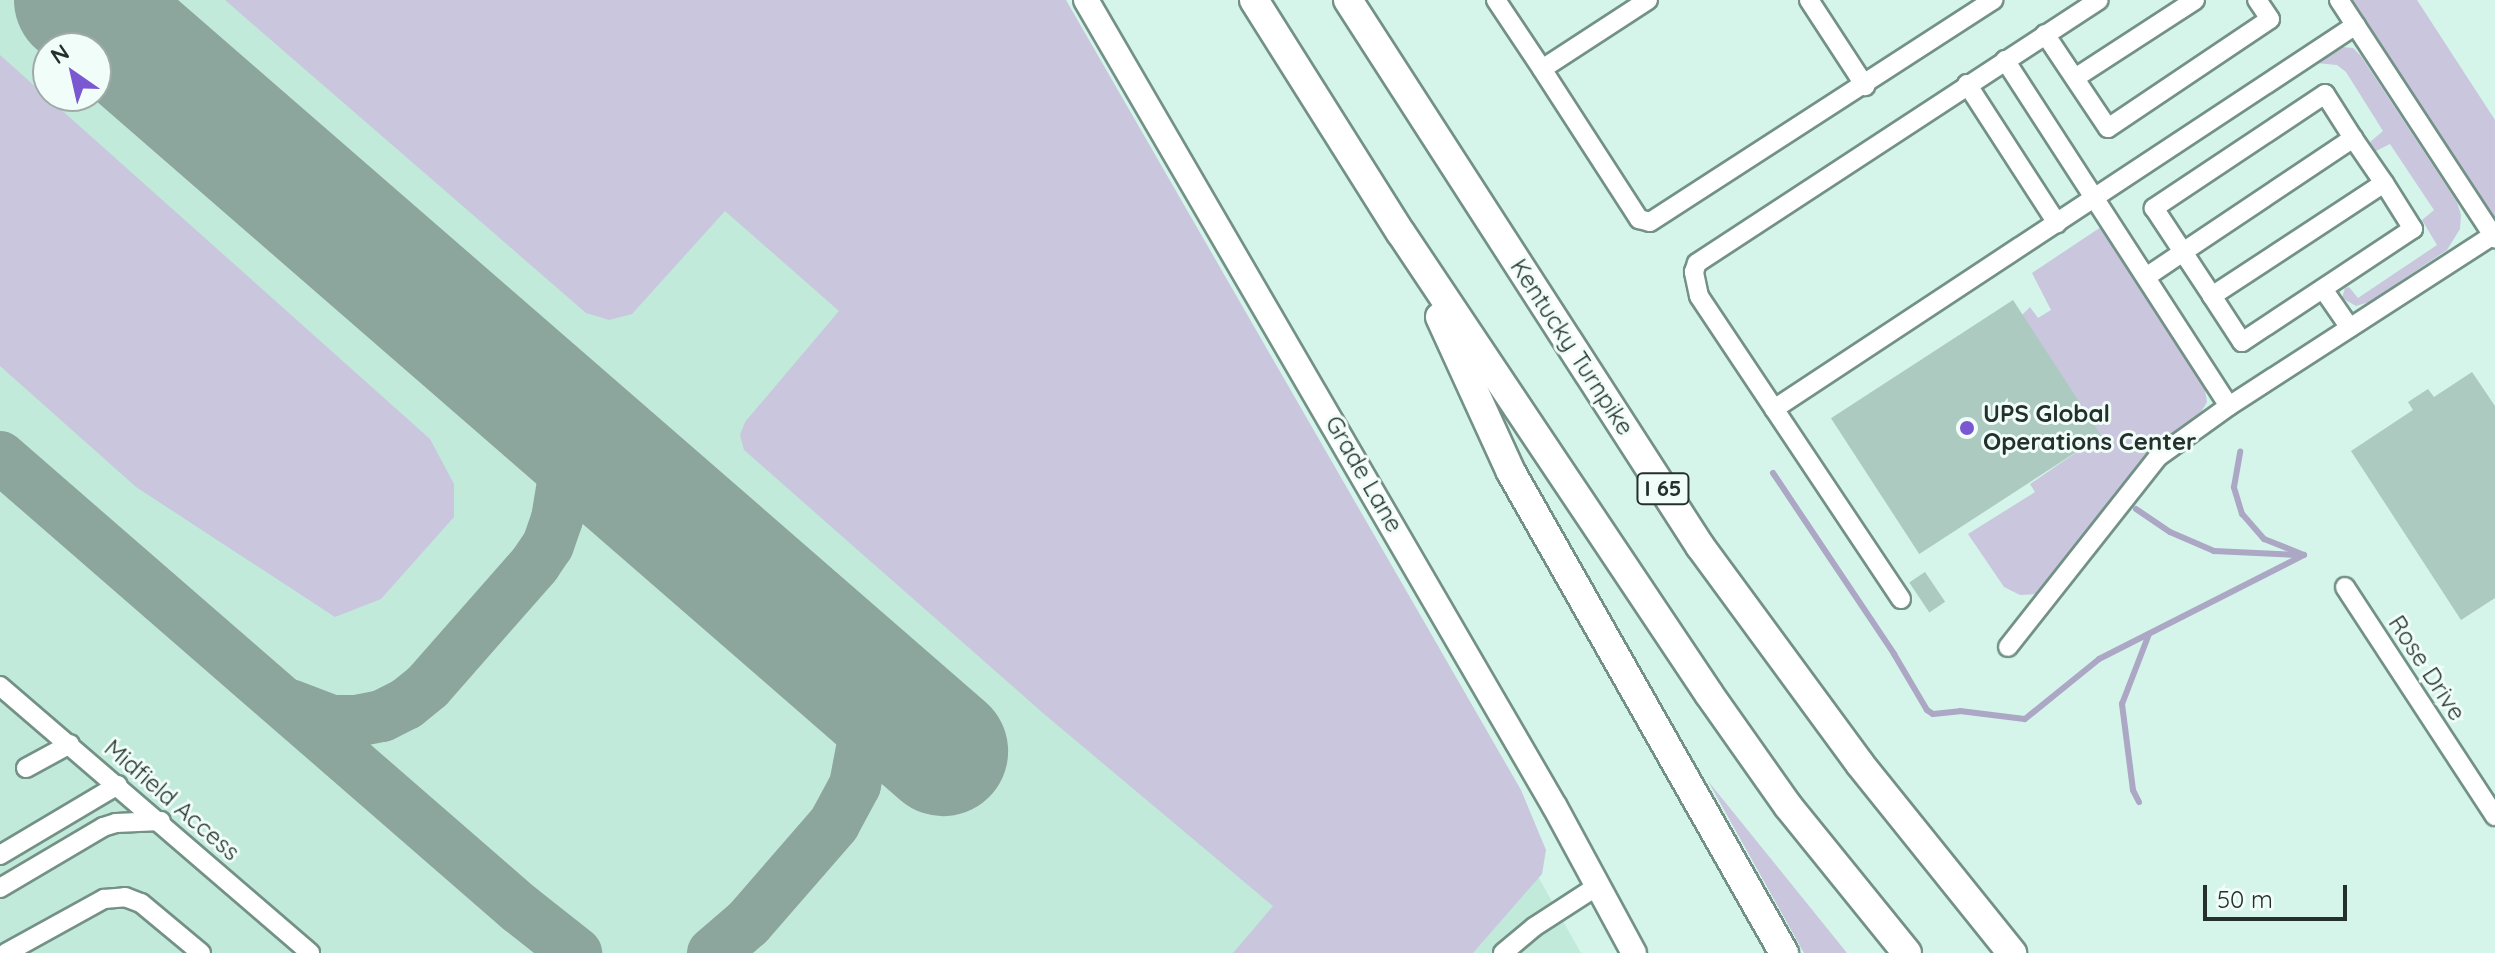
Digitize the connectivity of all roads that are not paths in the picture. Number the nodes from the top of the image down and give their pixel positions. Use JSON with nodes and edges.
{"nodes":[{"id":1,"x":1086,"y":0,"type":"edge"},
{"id":2,"x":1254,"y":0,"type":"edge"},
{"id":3,"x":1348,"y":0,"type":"edge"},
{"id":4,"x":1496,"y":0,"type":"edge"},
{"id":5,"x":1648,"y":0,"type":"edge"},
{"id":6,"x":1809,"y":0,"type":"edge"},
{"id":7,"x":1993,"y":0,"type":"edge"},
{"id":8,"x":2099,"y":0,"type":"edge"},
{"id":9,"x":2195,"y":0,"type":"edge"},
{"id":10,"x":2257,"y":0,"type":"edge"},
{"id":11,"x":2339,"y":0,"type":"edge"},
{"id":12,"x":2356,"y":25,"type":"junction"},
{"id":13,"x":2045,"y":34,"type":"junction"},
{"id":14,"x":2005,"y":60,"type":"junction"},
{"id":15,"x":1542,"y":69,"type":"junction"},
{"id":16,"x":2075,"y":78,"type":"junction"},
{"id":17,"x":1967,"y":84,"type":"junction"},
{"id":18,"x":1865,"y":86,"type":"junction"},
{"id":19,"x":2353,"y":138,"type":"junction"},
{"id":20,"x":2384,"y":183,"type":"junction"},
{"id":21,"x":2094,"y":197,"type":"junction"},
{"id":22,"x":2057,"y":223,"type":"junction"},
{"id":23,"x":1401,"y":233,"type":"junction"},
{"id":24,"x":2494,"y":236,"type":"edge"},
{"id":25,"x":2183,"y":252,"type":"junction"},
{"id":26,"x":2146,"y":277,"type":"junction"},
{"id":27,"x":2323,"y":289,"type":"junction"},
{"id":28,"x":2212,"y":296,"type":"junction"},
{"id":29,"x":2350,"y":328,"type":"junction"},
{"id":30,"x":2229,"y":406,"type":"junction"},
{"id":31,"x":1774,"y":409,"type":"junction"},
{"id":32,"x":2345,"y":587,"type":"dead end"},
{"id":33,"x":1901,"y":599,"type":"dead end"},
{"id":34,"x":2008,"y":647,"type":"dead end"},
{"id":35,"x":0,"y":686,"type":"edge"},
{"id":36,"x":70,"y":744,"type":"junction"},
{"id":37,"x":26,"y":768,"type":"dead end"},
{"id":38,"x":118,"y":785,"type":"junction"},
{"id":39,"x":2495,"y":816,"type":"edge"},
{"id":40,"x":161,"y":821,"type":"junction"},
{"id":41,"x":0,"y":855,"type":"edge"},
{"id":42,"x":1599,"y":885,"type":"junction"},
{"id":43,"x":0,"y":888,"type":"edge"},
{"id":44,"x":6,"y":953,"type":"edge"},
{"id":45,"x":201,"y":953,"type":"edge"},
{"id":46,"x":310,"y":953,"type":"edge"},
{"id":47,"x":1503,"y":953,"type":"edge"},
{"id":48,"x":1634,"y":953,"type":"edge"},
{"id":49,"x":1784,"y":953,"type":"edge"},
{"id":50,"x":1907,"y":953,"type":"edge"},
{"id":51,"x":2012,"y":953,"type":"edge"}],
"edges":[{"from":1,"to":42,"type":"main road","name":"Grade Lane"},
{"from":2,"to":23,"type":"highway"},
{"from":3,"to":51,"type":"highway","name":"Kentucky Turnpike","number":"I 65"},
{"from":4,"to":15,"type":"street"},
{"from":5,"to":15,"type":"street"},
{"from":6,"to":18,"type":"street"},
{"from":7,"to":18,"type":"street"},
{"from":8,"to":13,"type":"street"},
{"from":9,"to":16,"type":"street"},
{"from":10,"to":16,"type":"street"},
{"from":11,"to":12,"type":"street"},
{"from":12,"to":21,"type":"street"},
{"from":12,"to":24,"type":"street"},
{"from":13,"to":14,"type":"street"},
{"from":13,"to":16,"type":"street"},
{"from":14,"to":17,"type":"street"},
{"from":14,"to":21,"type":"street"},
{"from":15,"to":18,"type":"street"},
{"from":17,"to":22,"type":"street"},
{"from":17,"to":31,"type":"street"},
{"from":19,"to":20,"type":"street"},
{"from":19,"to":25,"type":"street"},
{"from":19,"to":25,"type":"street"},
{"from":20,"to":27,"type":"street"},
{"from":20,"to":28,"type":"street"},
{"from":21,"to":22,"type":"street"},
{"from":21,"to":26,"type":"street"},
{"from":22,"to":31,"type":"street"},
{"from":23,"to":49,"type":"highway"},
{"from":23,"to":50,"type":"highway"},
{"from":24,"to":29,"type":"street"},
{"from":25,"to":26,"type":"street"},
{"from":25,"to":28,"type":"street"},
{"from":26,"to":30,"type":"street"},
{"from":27,"to":28,"type":"street"},
{"from":27,"to":29,"type":"street"},
{"from":29,"to":30,"type":"street"},
{"from":30,"to":34,"type":"street"},
{"from":31,"to":33,"type":"street"},
{"from":32,"to":39,"type":"street","name":"Rose Drive"},
{"from":35,"to":36,"type":"street","name":"Midfield Access"},
{"from":36,"to":37,"type":"street"},
{"from":36,"to":38,"type":"street","name":"Midfield Access"},
{"from":38,"to":40,"type":"street","name":"Midfield Access"},
{"from":38,"to":41,"type":"street"},
{"from":40,"to":43,"type":"street"},
{"from":40,"to":46,"type":"street","name":"Midfield Access"},
{"from":42,"to":47,"type":"street"},
{"from":42,"to":48,"type":"main road","name":"Grade Lane"},
{"from":44,"to":45,"type":"street"}]}
